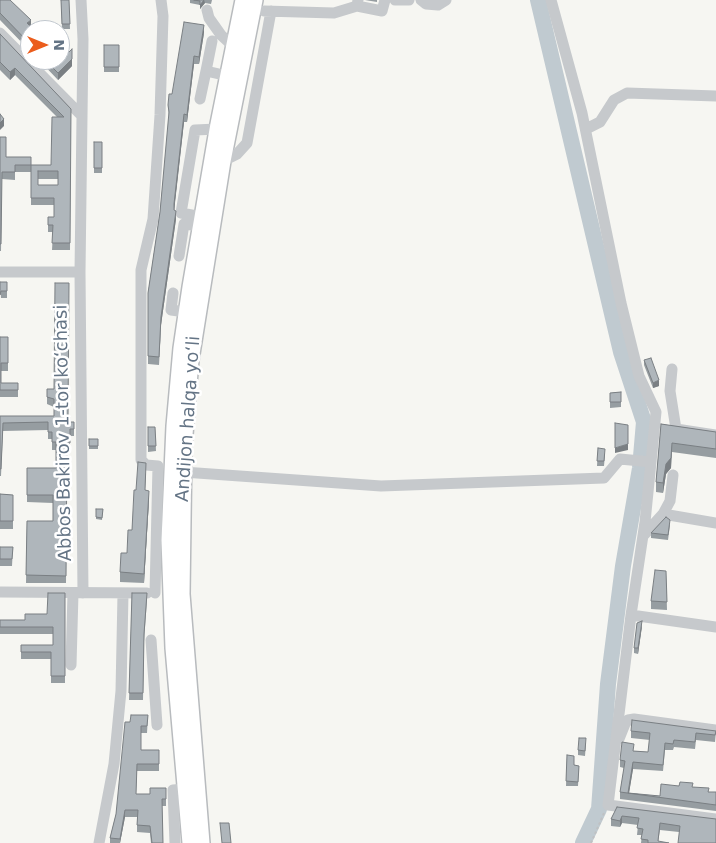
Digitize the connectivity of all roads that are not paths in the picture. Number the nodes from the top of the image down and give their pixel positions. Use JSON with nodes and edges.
{"nodes":[{"id":1,"x":81,"y":0,"type":"edge"},
{"id":2,"x":160,"y":0,"type":"edge"},
{"id":3,"x":385,"y":0,"type":"edge"},
{"id":4,"x":395,"y":0,"type":"edge"},
{"id":5,"x":409,"y":0,"type":"edge"},
{"id":6,"x":421,"y":0,"type":"edge"},
{"id":7,"x":446,"y":0,"type":"edge"},
{"id":8,"x":551,"y":0,"type":"edge"},
{"id":9,"x":357,"y":3,"type":"edge"},
{"id":10,"x":250,"y":4,"type":"edge"},
{"id":11,"x":207,"y":10,"type":"dead end"},
{"id":12,"x":271,"y":11,"type":"junction"},
{"id":13,"x":0,"y":32,"type":"edge"},
{"id":14,"x":212,"y":41,"type":"dead end"},
{"id":15,"x":234,"y":47,"type":"junction"},
{"id":16,"x":206,"y":71,"type":"junction"},
{"id":17,"x":228,"y":76,"type":"junction"},
{"id":18,"x":716,"y":96,"type":"edge"},
{"id":19,"x":200,"y":99,"type":"dead end"},
{"id":20,"x":82,"y":116,"type":"junction"},
{"id":21,"x":217,"y":129,"type":"junction"},
{"id":22,"x":586,"y":129,"type":"junction"},
{"id":23,"x":223,"y":162,"type":"junction"},
{"id":24,"x":188,"y":175,"type":"junction"},
{"id":25,"x":209,"y":178,"type":"junction"},
{"id":26,"x":201,"y":222,"type":"junction"},
{"id":27,"x":179,"y":256,"type":"dead end"},
{"id":28,"x":0,"y":272,"type":"edge"},
{"id":29,"x":80,"y":272,"type":"junction"},
{"id":30,"x":173,"y":293,"type":"dead end"},
{"id":31,"x":186,"y":312,"type":"junction"},
{"id":32,"x":672,"y":369,"type":"dead end"},
{"id":33,"x":716,"y":436,"type":"edge"},
{"id":34,"x":645,"y":461,"type":"junction"},
{"id":35,"x":171,"y":468,"type":"junction"},
{"id":36,"x":673,"y":475,"type":"dead end"},
{"id":37,"x":663,"y":514,"type":"junction"},
{"id":38,"x":716,"y":522,"type":"edge"},
{"id":39,"x":642,"y":536,"type":"junction"},
{"id":40,"x":0,"y":592,"type":"edge"},
{"id":41,"x":171,"y":592,"type":"junction"},
{"id":42,"x":78,"y":593,"type":"junction"},
{"id":43,"x":155,"y":593,"type":"junction"},
{"id":44,"x":123,"y":594,"type":"junction"},
{"id":45,"x":630,"y":615,"type":"junction"},
{"id":46,"x":716,"y":627,"type":"edge"},
{"id":47,"x":151,"y":640,"type":"dead end"},
{"id":48,"x":174,"y":658,"type":"junction"},
{"id":49,"x":152,"y":660,"type":"junction"},
{"id":50,"x":71,"y":665,"type":"dead end"},
{"id":51,"x":178,"y":703,"type":"junction"},
{"id":52,"x":156,"y":704,"type":"junction"},
{"id":53,"x":157,"y":725,"type":"dead end"},
{"id":54,"x":716,"y":730,"type":"edge"},
{"id":55,"x":612,"y":760,"type":"junction"},
{"id":56,"x":185,"y":789,"type":"junction"},
{"id":57,"x":716,"y":819,"type":"edge"},
{"id":58,"x":99,"y":843,"type":"edge"},
{"id":59,"x":175,"y":843,"type":"edge"},
{"id":60,"x":190,"y":843,"type":"edge"},
{"id":61,"x":202,"y":843,"type":"edge"}],
"edges":[{"from":1,"to":20,"type":"street","name":"Abbos Bakirov 1-tor koʻchasi"},
{"from":2,"to":35,"type":"street"},
{"from":3,"to":9,"type":"street"},
{"from":4,"to":5,"type":"street"},
{"from":6,"to":7,"type":"street"},
{"from":8,"to":22,"type":"street"},
{"from":9,"to":12,"type":"street"},
{"from":10,"to":12,"type":"street"},
{"from":10,"to":15,"type":"highway","name":"Andijon halqa yo‘li"},
{"from":10,"to":23,"type":"highway","name":"Andijon halqa yo‘li"},
{"from":11,"to":15,"type":"street"},
{"from":12,"to":23,"type":"street"},
{"from":13,"to":20,"type":"street"},
{"from":14,"to":16,"type":"street"},
{"from":15,"to":17,"type":"highway","name":"Andijon halqa yo‘li"},
{"from":16,"to":17,"type":"street"},
{"from":16,"to":19,"type":"street"},
{"from":17,"to":21,"type":"highway","name":"Andijon halqa yo‘li"},
{"from":18,"to":22,"type":"street"},
{"from":20,"to":29,"type":"street","name":"Abbos Bakirov 1-tor koʻchasi"},
{"from":21,"to":24,"type":"street"},
{"from":21,"to":25,"type":"highway","name":"Andijon halqa yo‘li"},
{"from":22,"to":34,"type":"street"},
{"from":23,"to":35,"type":"highway","name":"Andijon halqa yo‘li"},
{"from":24,"to":25,"type":"street"},
{"from":24,"to":26,"type":"street"},
{"from":25,"to":26,"type":"highway","name":"Andijon halqa yo‘li"},
{"from":26,"to":27,"type":"street"},
{"from":26,"to":31,"type":"highway","name":"Andijon halqa yo‘li"},
{"from":28,"to":29,"type":"street"},
{"from":29,"to":42,"type":"street","name":"Abbos Bakirov 1-tor koʻchasi"},
{"from":30,"to":31,"type":"street"},
{"from":31,"to":35,"type":"highway","name":"Andijon halqa yo‘li"},
{"from":32,"to":33,"type":"street"},
{"from":34,"to":35,"type":"street"},
{"from":34,"to":39,"type":"street"},
{"from":35,"to":41,"type":"highway","name":"Andijon halqa yo‘li"},
{"from":35,"to":43,"type":"street"},
{"from":35,"to":61,"type":"highway","name":"Andijon halqa yo‘li"},
{"from":36,"to":37,"type":"street"},
{"from":37,"to":38,"type":"street"},
{"from":37,"to":39,"type":"street"},
{"from":39,"to":45,"type":"street"},
{"from":40,"to":42,"type":"street"},
{"from":41,"to":43,"type":"street"},
{"from":41,"to":48,"type":"highway","name":"Andijon halqa yo‘li"},
{"from":42,"to":44,"type":"street"},
{"from":42,"to":50,"type":"street","name":"Abbos Bakirov 1-tor koʻchasi"},
{"from":43,"to":44,"type":"street"},
{"from":44,"to":58,"type":"street"},
{"from":45,"to":46,"type":"street"},
{"from":45,"to":55,"type":"street"},
{"from":47,"to":49,"type":"street"},
{"from":48,"to":49,"type":"street"},
{"from":48,"to":51,"type":"highway","name":"Andijon halqa yo‘li"},
{"from":49,"to":52,"type":"street"},
{"from":51,"to":52,"type":"street"},
{"from":51,"to":56,"type":"highway","name":"Andijon halqa yo‘li"},
{"from":52,"to":53,"type":"street"},
{"from":54,"to":55,"type":"street"},
{"from":55,"to":57,"type":"street"},
{"from":56,"to":59,"type":"street"},
{"from":56,"to":60,"type":"highway","name":"Andijon halqa yo‘li"}]}
